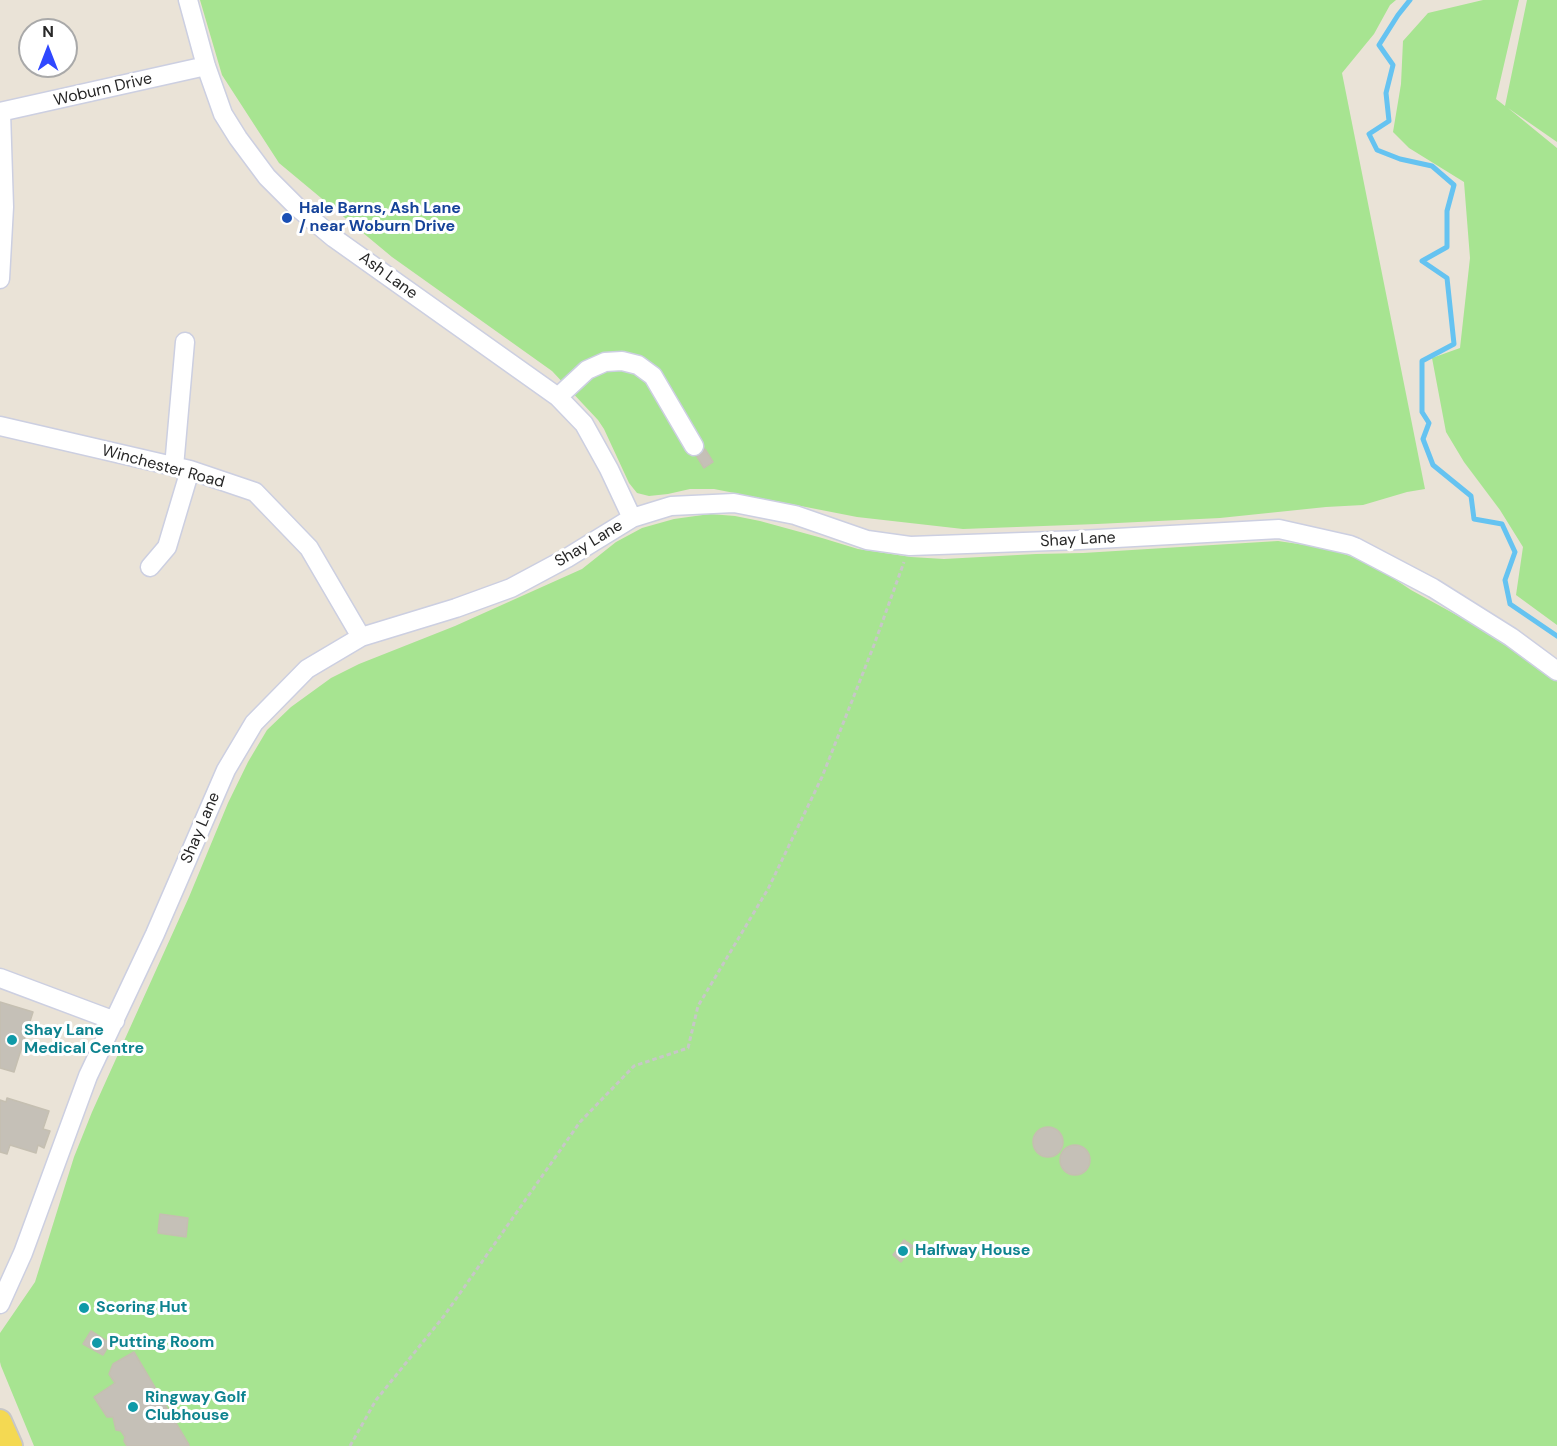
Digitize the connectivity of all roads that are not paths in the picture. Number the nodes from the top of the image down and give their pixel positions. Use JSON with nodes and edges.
{"nodes":[{"id":1,"x":188,"y":0,"type":"edge"},
{"id":2,"x":206,"y":66,"type":"junction"},
{"id":3,"x":0,"y":112,"type":"edge"},
{"id":4,"x":0,"y":279,"type":"edge"},
{"id":5,"x":185,"y":342,"type":"dead end"},
{"id":6,"x":558,"y":397,"type":"junction"},
{"id":7,"x":0,"y":426,"type":"edge"},
{"id":8,"x":694,"y":446,"type":"dead end"},
{"id":9,"x":182,"y":469,"type":"junction"},
{"id":10,"x":632,"y":518,"type":"junction"},
{"id":11,"x":150,"y":567,"type":"dead end"},
{"id":12,"x":361,"y":637,"type":"junction"},
{"id":13,"x":1557,"y":671,"type":"edge"},
{"id":14,"x":0,"y":978,"type":"edge"},
{"id":15,"x":115,"y":1021,"type":"junction"},
{"id":16,"x":0,"y":1304,"type":"edge"},
{"id":17,"x":0,"y":1421,"type":"edge"},
{"id":18,"x":11,"y":1446,"type":"edge"}],
"edges":[{"from":1,"to":2,"type":"street","name":"Ash Lane"},
{"from":2,"to":3,"type":"street","name":"Woburn Drive"},
{"from":2,"to":6,"type":"street","name":"Ash Lane"},
{"from":3,"to":4,"type":"street"},
{"from":5,"to":9,"type":"street"},
{"from":6,"to":8,"type":"street"},
{"from":6,"to":10,"type":"street","name":"Ash Lane"},
{"from":7,"to":9,"type":"street","name":"Winchester Road"},
{"from":9,"to":11,"type":"street"},
{"from":9,"to":12,"type":"street","name":"Winchester Road"},
{"from":10,"to":12,"type":"street","name":"Shay Lane"},
{"from":10,"to":13,"type":"street","name":"Shay Lane"},
{"from":12,"to":15,"type":"street","name":"Shay Lane"},
{"from":14,"to":15,"type":"street"},
{"from":15,"to":16,"type":"street","name":"Shay Lane"},
{"from":17,"to":18,"type":"main road"}]}
